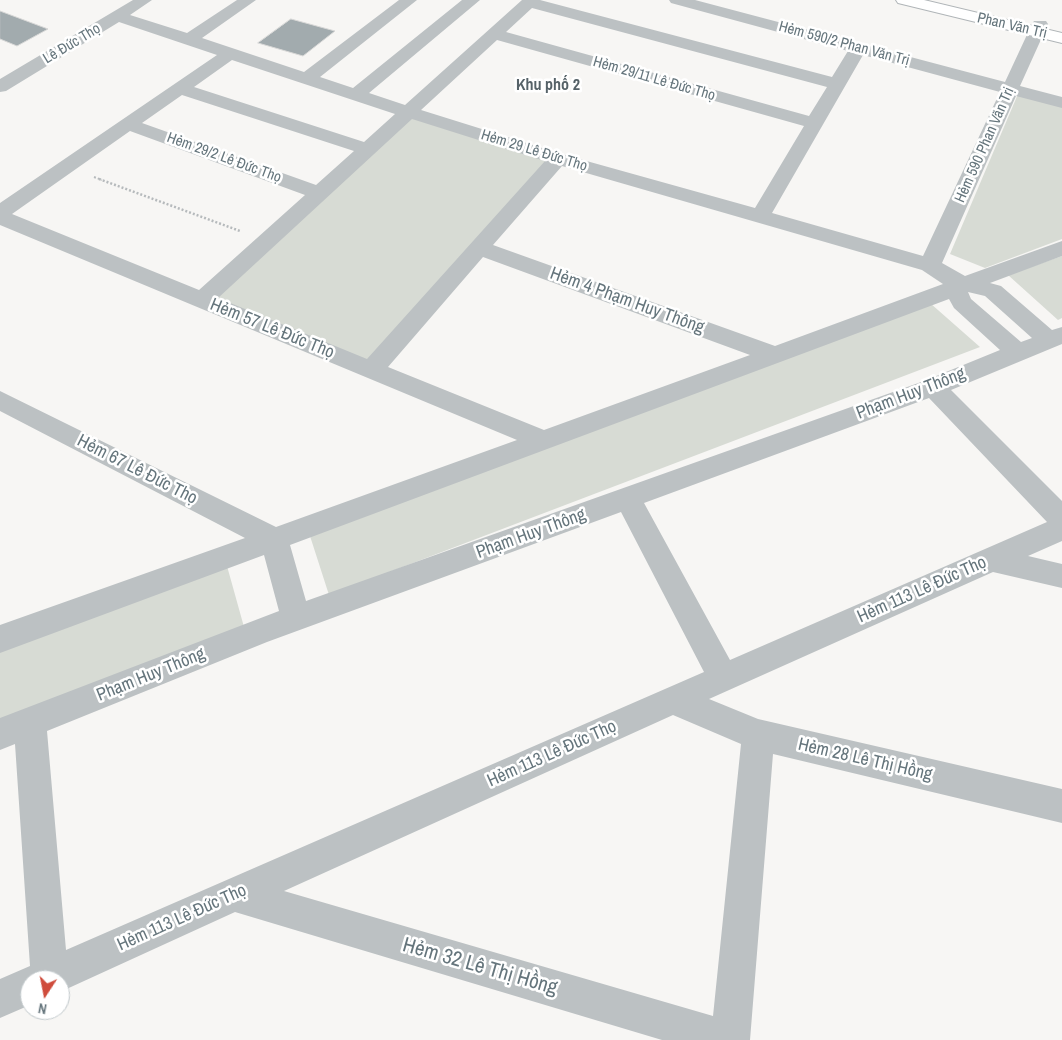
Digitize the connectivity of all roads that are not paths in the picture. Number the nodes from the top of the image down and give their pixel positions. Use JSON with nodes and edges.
{"nodes":[{"id":1,"x":144,"y":0,"type":"edge"},
{"id":2,"x":248,"y":0,"type":"edge"},
{"id":3,"x":409,"y":0,"type":"edge"},
{"id":4,"x":472,"y":0,"type":"edge"},
{"id":5,"x":677,"y":0,"type":"edge"},
{"id":6,"x":904,"y":0,"type":"edge"},
{"id":7,"x":939,"y":0,"type":"edge"},
{"id":8,"x":530,"y":1,"type":"edge"},
{"id":9,"x":711,"y":4,"type":"edge"},
{"id":10,"x":117,"y":16,"type":"junction"},
{"id":11,"x":1038,"y":28,"type":"junction"},
{"id":12,"x":1062,"y":29,"type":"edge"},
{"id":13,"x":495,"y":34,"type":"junction"},
{"id":14,"x":1062,"y":38,"type":"edge"},
{"id":15,"x":188,"y":40,"type":"junction"},
{"id":16,"x":858,"y":48,"type":"junction"},
{"id":17,"x":230,"y":54,"type":"junction"},
{"id":18,"x":306,"y":79,"type":"junction"},
{"id":19,"x":837,"y":84,"type":"junction"},
{"id":20,"x":0,"y":87,"type":"edge"},
{"id":21,"x":180,"y":88,"type":"junction"},
{"id":22,"x":1010,"y":89,"type":"junction"},
{"id":23,"x":356,"y":95,"type":"junction"},
{"id":24,"x":1062,"y":103,"type":"edge"},
{"id":25,"x":408,"y":112,"type":"junction"},
{"id":26,"x":814,"y":123,"type":"junction"},
{"id":27,"x":128,"y":124,"type":"junction"},
{"id":28,"x":367,"y":149,"type":"junction"},
{"id":29,"x":558,"y":160,"type":"junction"},
{"id":30,"x":320,"y":193,"type":"junction"},
{"id":31,"x":0,"y":215,"type":"edge"},
{"id":32,"x":760,"y":217,"type":"junction"},
{"id":33,"x":479,"y":248,"type":"junction"},
{"id":34,"x":1062,"y":248,"type":"edge"},
{"id":35,"x":930,"y":265,"type":"junction"},
{"id":36,"x":958,"y":283,"type":"junction"},
{"id":37,"x":202,"y":300,"type":"junction"},
{"id":38,"x":1055,"y":337,"type":"edge"},
{"id":39,"x":1017,"y":352,"type":"junction"},
{"id":40,"x":775,"y":355,"type":"junction"},
{"id":41,"x":371,"y":370,"type":"junction"},
{"id":42,"x":933,"y":387,"type":"junction"},
{"id":43,"x":0,"y":400,"type":"edge"},
{"id":44,"x":544,"y":441,"type":"junction"},
{"id":45,"x":628,"y":498,"type":"junction"},
{"id":46,"x":1062,"y":519,"type":"edge"},
{"id":47,"x":1062,"y":528,"type":"edge"},
{"id":48,"x":274,"y":539,"type":"junction"},
{"id":49,"x":991,"y":559,"type":"junction"},
{"id":50,"x":1062,"y":576,"type":"edge"},
{"id":51,"x":296,"y":619,"type":"junction"},
{"id":52,"x":0,"y":638,"type":"edge"},
{"id":53,"x":723,"y":678,"type":"junction"},
{"id":54,"x":673,"y":700,"type":"junction"},
{"id":55,"x":15,"y":729,"type":"edge"},
{"id":56,"x":758,"y":735,"type":"junction"},
{"id":57,"x":1062,"y":806,"type":"edge"},
{"id":58,"x":234,"y":894,"type":"junction"},
{"id":59,"x":40,"y":970,"type":"edge"},
{"id":60,"x":65,"y":970,"type":"edge"},
{"id":61,"x":20,"y":990,"type":"edge"},
{"id":62,"x":0,"y":999,"type":"edge"},
{"id":63,"x":728,"y":1040,"type":"edge"}],
"edges":[{"from":1,"to":10,"type":"street","name":"Lê Đức Thọ"},
{"from":2,"to":15,"type":"street"},
{"from":3,"to":18,"type":"street"},
{"from":4,"to":23,"type":"street"},
{"from":5,"to":9,"type":"street","name":"Hẻm 590/2 Phan Văn Trị"},
{"from":6,"to":11,"type":"main road","name":"Phan Văn Trị"},
{"from":7,"to":11,"type":"main road","name":"Phan Văn Trị"},
{"from":8,"to":13,"type":"street"},
{"from":8,"to":19,"type":"street"},
{"from":9,"to":16,"type":"street","name":"Hẻm 590/2 Phan Văn Trị"},
{"from":10,"to":15,"type":"street","name":"Hẻm 29 Lê Đức Thọ"},
{"from":10,"to":20,"type":"street","name":"Lê Đức Thọ"},
{"from":11,"to":12,"type":"main road","name":"Phan Văn Trị"},
{"from":11,"to":14,"type":"main road","name":"Phan Văn Trị"},
{"from":11,"to":22,"type":"street","name":"Hẻm 590 Phan Văn Trị"},
{"from":13,"to":25,"type":"street"},
{"from":13,"to":26,"type":"street","name":"Hẻm 29/11 Lê Đức Thọ"},
{"from":15,"to":17,"type":"street","name":"Hẻm 29 Lê Đức Thọ"},
{"from":16,"to":19,"type":"street"},
{"from":16,"to":22,"type":"street","name":"Hẻm 590/2 Phan Văn Trị"},
{"from":17,"to":18,"type":"street","name":"Hẻm 29 Lê Đức Thọ"},
{"from":17,"to":21,"type":"street"},
{"from":18,"to":23,"type":"street","name":"Hẻm 29 Lê Đức Thọ"},
{"from":19,"to":26,"type":"street"},
{"from":21,"to":27,"type":"street"},
{"from":21,"to":28,"type":"street"},
{"from":22,"to":24,"type":"street","name":"Hẻm 590/2 Phan Văn Trị"},
{"from":22,"to":35,"type":"street","name":"Hẻm 590 Phan Văn Trị"},
{"from":23,"to":25,"type":"street","name":"Hẻm 29 Lê Đức Thọ"},
{"from":25,"to":28,"type":"street"},
{"from":25,"to":29,"type":"street","name":"Hẻm 29 Lê Đức Thọ"},
{"from":26,"to":32,"type":"street"},
{"from":27,"to":30,"type":"street","name":"Hẻm 29/2 Lê Đức Thọ"},
{"from":27,"to":31,"type":"street"},
{"from":28,"to":30,"type":"street"},
{"from":29,"to":32,"type":"street","name":"Hẻm 29 Lê Đức Thọ"},
{"from":29,"to":33,"type":"street"},
{"from":30,"to":37,"type":"street"},
{"from":31,"to":37,"type":"street","name":"Hẻm 57 Lê Đức Thọ"},
{"from":32,"to":35,"type":"street","name":"Hẻm 29 Lê Đức Thọ"},
{"from":33,"to":40,"type":"street","name":"Hẻm 4 Phạm Huy Thông"},
{"from":33,"to":41,"type":"street"},
{"from":34,"to":36,"type":"street"},
{"from":35,"to":36,"type":"street","name":"Hẻm 29 Lê Đức Thọ"},
{"from":36,"to":38,"type":"street"},
{"from":36,"to":39,"type":"street"},
{"from":36,"to":40,"type":"street"},
{"from":37,"to":41,"type":"street","name":"Hẻm 57 Lê Đức Thọ"},
{"from":38,"to":39,"type":"street","name":"Phạm Huy Thông"},
{"from":39,"to":42,"type":"street","name":"Phạm Huy Thông"},
{"from":40,"to":44,"type":"street"},
{"from":41,"to":44,"type":"street","name":"Hẻm 57 Lê Đức Thọ"},
{"from":42,"to":45,"type":"street","name":"Phạm Huy Thông"},
{"from":42,"to":46,"type":"street"},
{"from":43,"to":48,"type":"street","name":"Hẻm 67 Lê Đức Thọ"},
{"from":44,"to":48,"type":"street"},
{"from":45,"to":51,"type":"street","name":"Phạm Huy Thông"},
{"from":45,"to":53,"type":"street"},
{"from":47,"to":49,"type":"street","name":"Hẻm 113 Lê Đức Thọ"},
{"from":48,"to":51,"type":"street"},
{"from":48,"to":52,"type":"street"},
{"from":49,"to":50,"type":"street"},
{"from":49,"to":53,"type":"street","name":"Hẻm 113 Lê Đức Thọ"},
{"from":51,"to":55,"type":"street","name":"Phạm Huy Thông"},
{"from":53,"to":54,"type":"street","name":"Hẻm 113 Lê Đức Thọ"},
{"from":54,"to":56,"type":"street","name":"Hẻm 28 Lê Thị Hồng"},
{"from":54,"to":58,"type":"street","name":"Hẻm 113 Lê Đức Thọ"},
{"from":55,"to":59,"type":"street"},
{"from":56,"to":57,"type":"street","name":"Hẻm 28 Lê Thị Hồng"},
{"from":56,"to":63,"type":"street"},
{"from":58,"to":60,"type":"street","name":"Hẻm 113 Lê Đức Thọ"},
{"from":58,"to":63,"type":"street","name":"Hẻm 32 Lê Thị Hồng"},
{"from":61,"to":62,"type":"street","name":"Hẻm 113 Lê Đức Thọ"}]}
